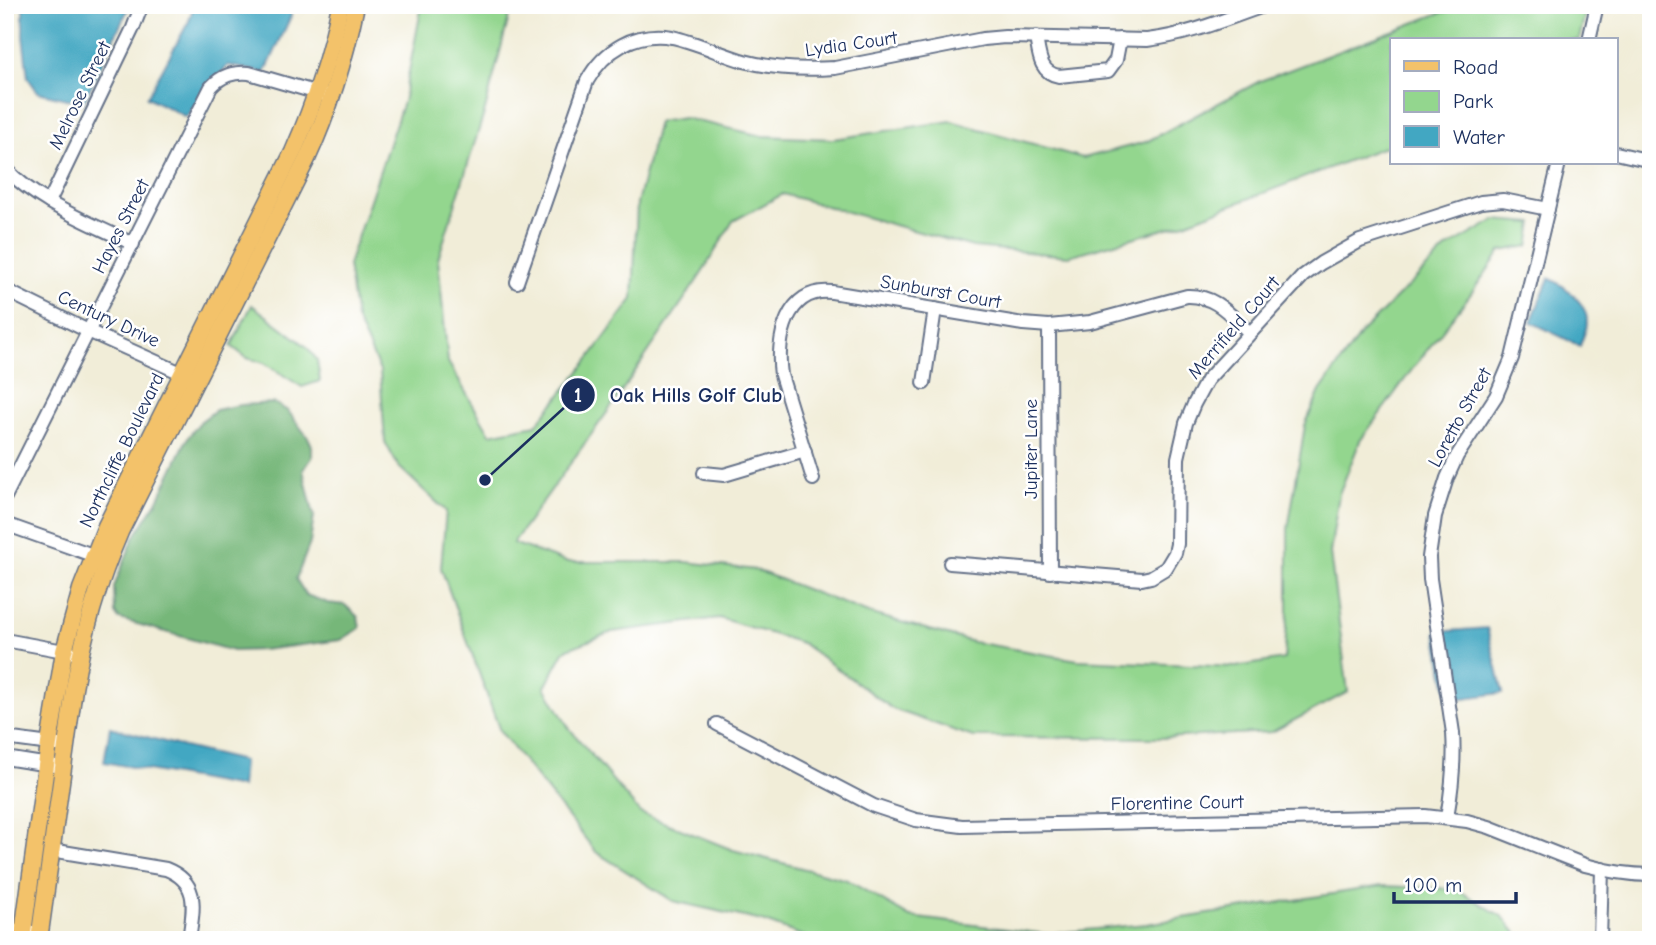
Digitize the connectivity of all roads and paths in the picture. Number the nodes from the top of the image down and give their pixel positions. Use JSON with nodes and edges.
{"nodes":[{"id":1,"x":142,"y":5,"type":"edge"},
{"id":2,"x":340,"y":5,"type":"edge"},
{"id":3,"x":356,"y":5,"type":"edge"},
{"id":4,"x":1266,"y":5,"type":"edge"},
{"id":5,"x":1597,"y":5,"type":"edge"},
{"id":6,"x":1036,"y":37,"type":"junction"},
{"id":7,"x":1589,"y":38,"type":"edge"},
{"id":8,"x":1119,"y":39,"type":"junction"},
{"id":9,"x":325,"y":95,"type":"junction"},
{"id":10,"x":1618,"y":153,"type":"edge"},
{"id":11,"x":1651,"y":161,"type":"edge"},
{"id":12,"x":1559,"y":164,"type":"edge"},
{"id":13,"x":5,"y":168,"type":"edge"},
{"id":14,"x":49,"y":202,"type":"junction"},
{"id":15,"x":1548,"y":209,"type":"junction"},
{"id":16,"x":133,"y":243,"type":"junction"},
{"id":17,"x":517,"y":282,"type":"dead end"},
{"id":18,"x":5,"y":289,"type":"edge"},
{"id":19,"x":935,"y":309,"type":"junction"},
{"id":20,"x":1049,"y":326,"type":"junction"},
{"id":21,"x":89,"y":331,"type":"junction"},
{"id":22,"x":1250,"y":333,"type":"junction"},
{"id":23,"x":190,"y":376,"type":"junction"},
{"id":24,"x":923,"y":383,"type":"dead end"},
{"id":25,"x":805,"y":452,"type":"junction"},
{"id":26,"x":704,"y":473,"type":"dead end"},
{"id":27,"x":813,"y":479,"type":"dead end"},
{"id":28,"x":5,"y":497,"type":"edge"},
{"id":29,"x":5,"y":524,"type":"edge"},
{"id":30,"x":101,"y":558,"type":"junction"},
{"id":31,"x":950,"y":564,"type":"dead end"},
{"id":32,"x":1050,"y":572,"type":"junction"},
{"id":33,"x":5,"y":640,"type":"edge"},
{"id":34,"x":72,"y":652,"type":"junction"},
{"id":35,"x":717,"y":724,"type":"dead end"},
{"id":36,"x":5,"y":738,"type":"edge"},
{"id":37,"x":57,"y":745,"type":"junction"},
{"id":38,"x":5,"y":758,"type":"edge"},
{"id":39,"x":54,"y":765,"type":"junction"},
{"id":40,"x":1447,"y":817,"type":"junction"},
{"id":41,"x":51,"y":850,"type":"junction"},
{"id":42,"x":1602,"y":869,"type":"junction"},
{"id":43,"x":1651,"y":875,"type":"edge"},
{"id":44,"x":5,"y":929,"type":"edge"},
{"id":45,"x":31,"y":936,"type":"edge"},
{"id":46,"x":189,"y":940,"type":"edge"},
{"id":47,"x":1600,"y":940,"type":"edge"}],
"edges":[{"from":1,"to":14,"type":"street","name":"Melrose Street"},
{"from":2,"to":9,"type":"main road","name":"Northcliffe Boulevard"},
{"from":3,"to":9,"type":"main road","name":"Northcliffe Boulevard"},
{"from":4,"to":8,"type":"street","name":"Lydia Court"},
{"from":5,"to":7,"type":"street"},
{"from":6,"to":8,"type":"street","name":"Lydia Court"},
{"from":6,"to":8,"type":"street"},
{"from":6,"to":17,"type":"street","name":"Lydia Court"},
{"from":9,"to":16,"type":"street","name":"Hayes Street"},
{"from":9,"to":23,"type":"main road","name":"Northcliffe Boulevard"},
{"from":10,"to":11,"type":"street"},
{"from":12,"to":15,"type":"street","name":"Loretto Street"},
{"from":13,"to":14,"type":"street"},
{"from":14,"to":16,"type":"street"},
{"from":15,"to":22,"type":"street","name":"Merrifield Court"},
{"from":15,"to":40,"type":"street","name":"Loretto Street"},
{"from":16,"to":21,"type":"street","name":"Hayes Street"},
{"from":18,"to":21,"type":"street","name":"Century Drive"},
{"from":19,"to":20,"type":"street","name":"Sunburst Court"},
{"from":19,"to":24,"type":"street"},
{"from":19,"to":25,"type":"street","name":"Sunburst Court"},
{"from":20,"to":22,"type":"street","name":"Sunburst Court"},
{"from":20,"to":32,"type":"street","name":"Jupiter Lane"},
{"from":21,"to":23,"type":"street","name":"Century Drive"},
{"from":21,"to":28,"type":"street","name":"Hayes Street"},
{"from":22,"to":32,"type":"street","name":"Merrifield Court"},
{"from":23,"to":30,"type":"main road","name":"Northcliffe Boulevard"},
{"from":25,"to":26,"type":"street"},
{"from":25,"to":27,"type":"street","name":"Sunburst Court"},
{"from":29,"to":30,"type":"street"},
{"from":30,"to":34,"type":"main road","name":"Northcliffe Boulevard"},
{"from":31,"to":32,"type":"street","name":"Merrifield Court"},
{"from":33,"to":34,"type":"street"},
{"from":34,"to":37,"type":"main road","name":"Northcliffe Boulevard"},
{"from":35,"to":40,"type":"street","name":"Florentine Court"},
{"from":36,"to":37,"type":"street"},
{"from":37,"to":39,"type":"main road","name":"Northcliffe Boulevard"},
{"from":38,"to":39,"type":"street"},
{"from":39,"to":41,"type":"main road","name":"Northcliffe Boulevard"},
{"from":39,"to":45,"type":"main road","name":"Northcliffe Boulevard"},
{"from":40,"to":42,"type":"street","name":"Florentine Court"},
{"from":41,"to":45,"type":"main road","name":"Northcliffe Boulevard"},
{"from":41,"to":46,"type":"street"},
{"from":42,"to":43,"type":"street","name":"Florentine Court"},
{"from":42,"to":47,"type":"street"},
{"from":44,"to":45,"type":"street"}]}
